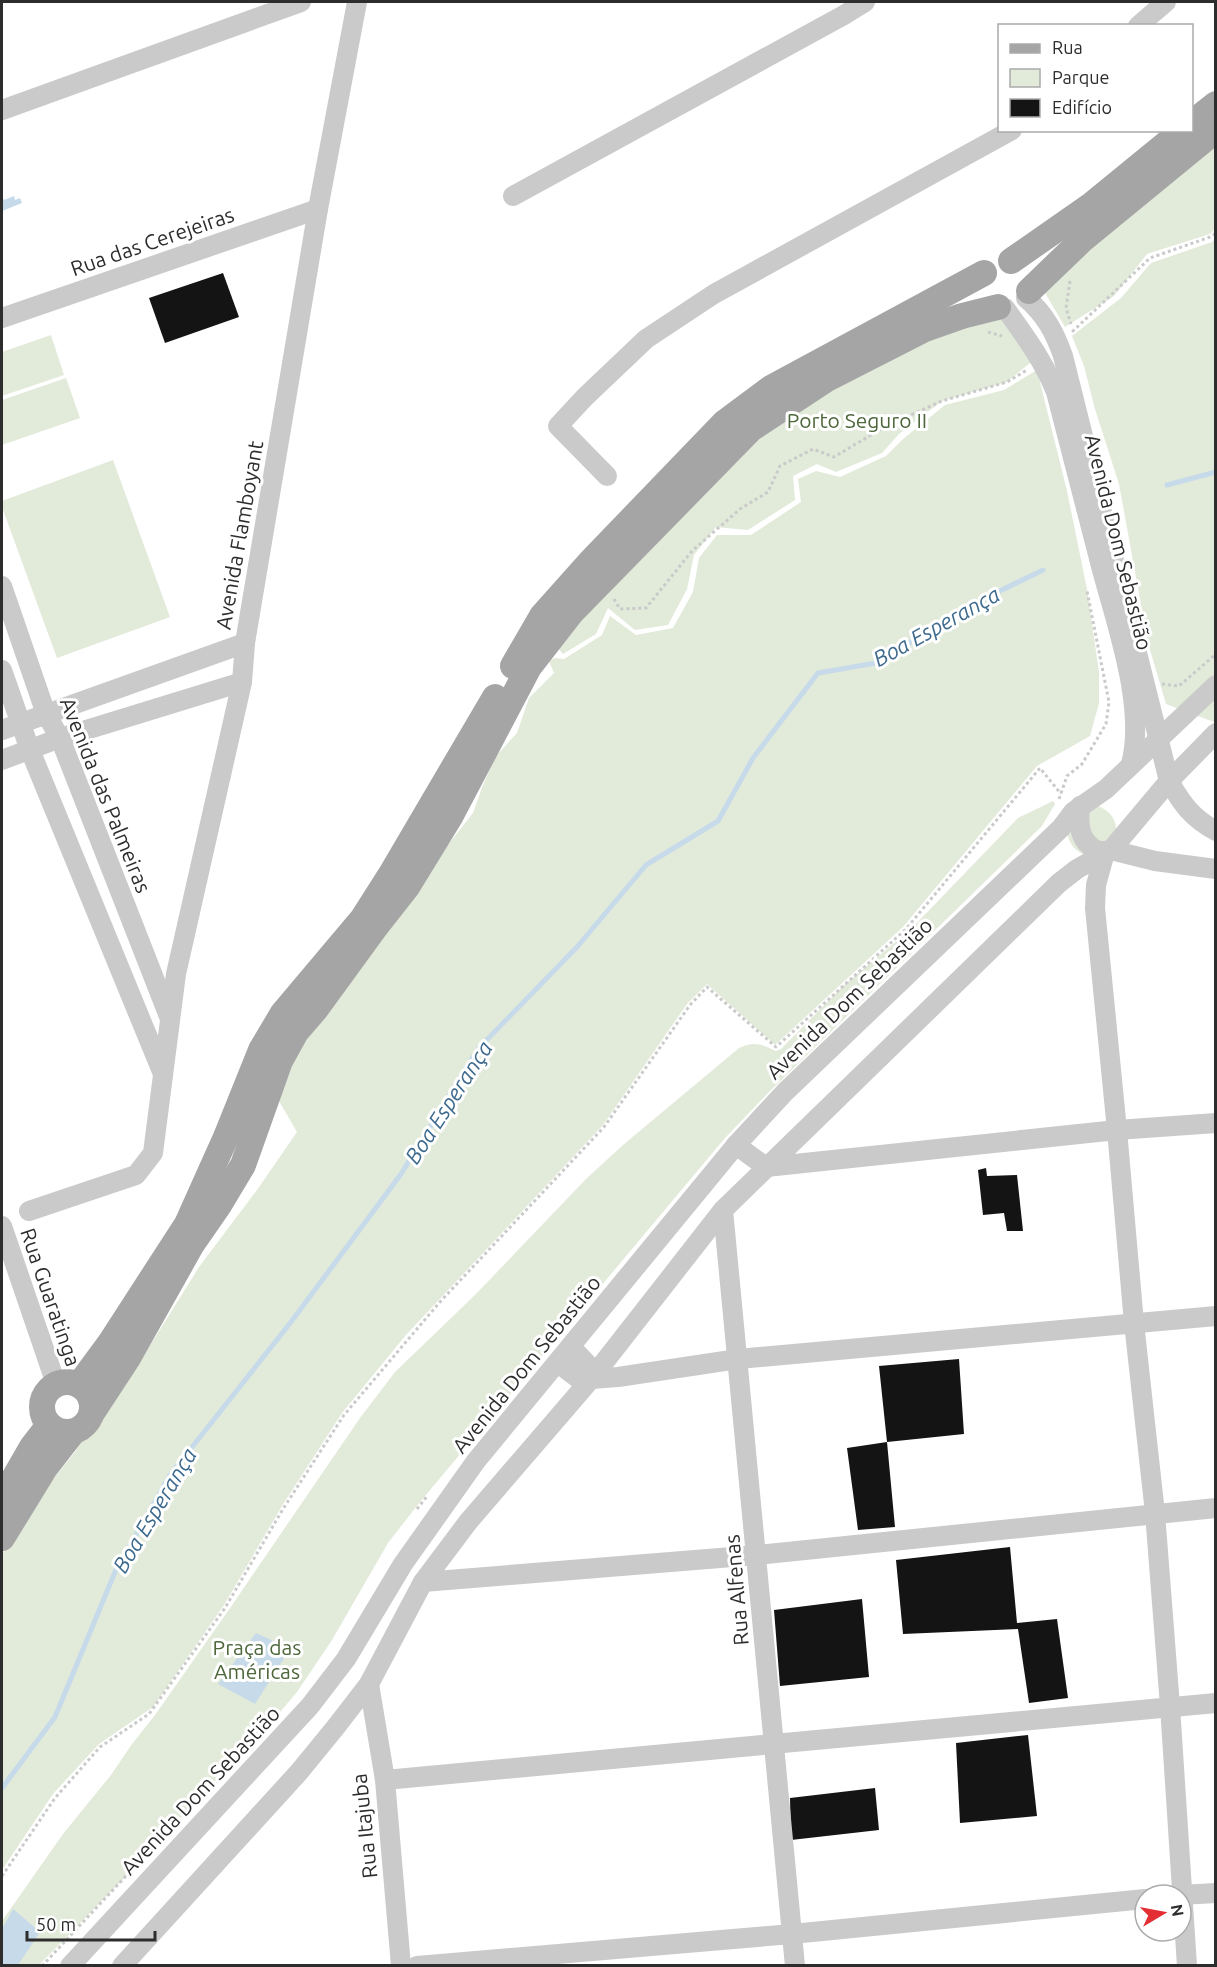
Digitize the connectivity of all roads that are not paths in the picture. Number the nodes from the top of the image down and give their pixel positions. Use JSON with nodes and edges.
{"nodes":[{"id":1,"x":301,"y":2,"type":"edge"},
{"id":2,"x":357,"y":2,"type":"edge"},
{"id":3,"x":865,"y":2,"type":"edge"},
{"id":4,"x":1166,"y":2,"type":"edge"},
{"id":5,"x":1140,"y":24,"type":"edge"},
{"id":6,"x":1215,"y":104,"type":"edge"},
{"id":7,"x":2,"y":110,"type":"edge"},
{"id":8,"x":1193,"y":121,"type":"edge"},
{"id":9,"x":1215,"y":130,"type":"edge"},
{"id":10,"x":1008,"y":132,"type":"edge"},
{"id":11,"x":1181,"y":132,"type":"edge"},
{"id":12,"x":513,"y":196,"type":"dead end"},
{"id":13,"x":318,"y":209,"type":"junction"},
{"id":14,"x":1011,"y":261,"type":"junction"},
{"id":15,"x":984,"y":273,"type":"junction"},
{"id":16,"x":1014,"y":301,"type":"junction"},
{"id":17,"x":2,"y":318,"type":"edge"},
{"id":18,"x":607,"y":476,"type":"dead end"},
{"id":19,"x":2,"y":586,"type":"edge"},
{"id":20,"x":245,"y":644,"type":"junction"},
{"id":21,"x":2,"y":670,"type":"edge"},
{"id":22,"x":242,"y":682,"type":"junction"},
{"id":23,"x":1215,"y":685,"type":"edge"},
{"id":24,"x":46,"y":714,"type":"junction"},
{"id":25,"x":20,"y":723,"type":"junction"},
{"id":26,"x":2,"y":730,"type":"edge"},
{"id":27,"x":1215,"y":733,"type":"edge"},
{"id":28,"x":60,"y":738,"type":"junction"},
{"id":29,"x":1159,"y":738,"type":"junction"},
{"id":30,"x":30,"y":750,"type":"junction"},
{"id":31,"x":2,"y":760,"type":"edge"},
{"id":32,"x":1131,"y":764,"type":"junction"},
{"id":33,"x":1165,"y":786,"type":"junction"},
{"id":34,"x":1080,"y":806,"type":"junction"},
{"id":35,"x":1215,"y":831,"type":"edge"},
{"id":36,"x":1103,"y":855,"type":"junction"},
{"id":37,"x":1215,"y":869,"type":"edge"},
{"id":38,"x":171,"y":1021,"type":"junction"},
{"id":39,"x":163,"y":1075,"type":"junction"},
{"id":40,"x":1215,"y":1123,"type":"edge"},
{"id":41,"x":1117,"y":1131,"type":"junction"},
{"id":42,"x":736,"y":1145,"type":"junction"},
{"id":43,"x":766,"y":1167,"type":"junction"},
{"id":44,"x":723,"y":1210,"type":"junction"},
{"id":45,"x":28,"y":1211,"type":"dead end"},
{"id":46,"x":2,"y":1226,"type":"edge"},
{"id":47,"x":1215,"y":1316,"type":"edge"},
{"id":48,"x":1134,"y":1323,"type":"junction"},
{"id":49,"x":571,"y":1347,"type":"junction"},
{"id":50,"x":738,"y":1359,"type":"junction"},
{"id":51,"x":558,"y":1363,"type":"junction"},
{"id":52,"x":591,"y":1379,"type":"junction"},
{"id":53,"x":68,"y":1384,"type":"junction"},
{"id":54,"x":92,"y":1413,"type":"junction"},
{"id":55,"x":61,"y":1429,"type":"junction"},
{"id":56,"x":2,"y":1499,"type":"edge"},
{"id":57,"x":1215,"y":1508,"type":"edge"},
{"id":58,"x":1155,"y":1513,"type":"junction"},
{"id":59,"x":2,"y":1538,"type":"edge"},
{"id":60,"x":757,"y":1555,"type":"junction"},
{"id":61,"x":423,"y":1582,"type":"junction"},
{"id":62,"x":369,"y":1684,"type":"junction"},
{"id":63,"x":1215,"y":1703,"type":"edge"},
{"id":64,"x":1170,"y":1706,"type":"junction"},
{"id":65,"x":774,"y":1744,"type":"junction"},
{"id":66,"x":385,"y":1780,"type":"junction"},
{"id":67,"x":1180,"y":1883,"type":"edge"},
{"id":68,"x":1215,"y":1893,"type":"edge"},
{"id":69,"x":1193,"y":1894,"type":"edge"},
{"id":70,"x":1133,"y":1900,"type":"edge"},
{"id":71,"x":792,"y":1934,"type":"junction"},
{"id":72,"x":1185,"y":1943,"type":"edge"},
{"id":73,"x":70,"y":1965,"type":"edge"},
{"id":74,"x":122,"y":1965,"type":"edge"},
{"id":75,"x":401,"y":1965,"type":"edge"},
{"id":76,"x":417,"y":1965,"type":"edge"},
{"id":77,"x":795,"y":1965,"type":"edge"},
{"id":78,"x":1187,"y":1965,"type":"edge"}],
"edges":[{"from":1,"to":7,"type":"street"},
{"from":2,"to":13,"type":"street","name":"Avenida Flamboyant"},
{"from":3,"to":12,"type":"street"},
{"from":4,"to":5,"type":"street"},
{"from":6,"to":8,"type":"main road"},
{"from":9,"to":16,"type":"main road"},
{"from":10,"to":18,"type":"street"},
{"from":11,"to":14,"type":"main road"},
{"from":13,"to":17,"type":"street","name":"Rua das Cerejeiras"},
{"from":13,"to":20,"type":"street","name":"Avenida Flamboyant"},
{"from":14,"to":15,"type":"main road"},
{"from":14,"to":16,"type":"main road"},
{"from":15,"to":16,"type":"main road"},
{"from":15,"to":53,"type":"main road"},
{"from":16,"to":29,"type":"street","name":"Avenida Dom Sebastião"},
{"from":16,"to":32,"type":"street","name":"Avenida Dom Sebastião"},
{"from":16,"to":54,"type":"main road"},
{"from":19,"to":24,"type":"street","name":"Avenida das Palmeiras"},
{"from":20,"to":22,"type":"street","name":"Avenida Flamboyant"},
{"from":20,"to":24,"type":"street"},
{"from":21,"to":25,"type":"street"},
{"from":22,"to":28,"type":"street"},
{"from":22,"to":38,"type":"street","name":"Avenida Flamboyant"},
{"from":23,"to":29,"type":"street"},
{"from":24,"to":25,"type":"street"},
{"from":24,"to":28,"type":"street","name":"Avenida das Palmeiras"},
{"from":25,"to":26,"type":"street"},
{"from":25,"to":30,"type":"street"},
{"from":27,"to":33,"type":"street"},
{"from":28,"to":30,"type":"street"},
{"from":28,"to":38,"type":"street","name":"Avenida das Palmeiras"},
{"from":29,"to":32,"type":"street"},
{"from":29,"to":33,"type":"street","name":"Avenida Dom Sebastião"},
{"from":30,"to":31,"type":"street"},
{"from":30,"to":39,"type":"street"},
{"from":32,"to":34,"type":"street","name":"Avenida Dom Sebastião"},
{"from":33,"to":35,"type":"street","name":"Avenida Dom Sebastião"},
{"from":33,"to":36,"type":"street"},
{"from":34,"to":36,"type":"street"},
{"from":34,"to":42,"type":"street","name":"Avenida Dom Sebastião"},
{"from":36,"to":37,"type":"street"},
{"from":36,"to":41,"type":"street"},
{"from":36,"to":43,"type":"street"},
{"from":38,"to":39,"type":"street","name":"Avenida Flamboyant"},
{"from":39,"to":45,"type":"street","name":"Avenida Flamboyant"},
{"from":40,"to":41,"type":"street"},
{"from":41,"to":43,"type":"street"},
{"from":41,"to":48,"type":"street"},
{"from":42,"to":43,"type":"street"},
{"from":42,"to":49,"type":"street","name":"Avenida Dom Sebastião"},
{"from":43,"to":44,"type":"street"},
{"from":44,"to":50,"type":"street","name":"Rua Alfenas"},
{"from":44,"to":52,"type":"street"},
{"from":46,"to":53,"type":"street","name":"Rua Guaratinga"},
{"from":47,"to":48,"type":"street"},
{"from":48,"to":50,"type":"street"},
{"from":48,"to":58,"type":"street"},
{"from":49,"to":51,"type":"street","name":"Avenida Dom Sebastião"},
{"from":49,"to":52,"type":"street"},
{"from":50,"to":52,"type":"street"},
{"from":50,"to":60,"type":"street","name":"Rua Alfenas"},
{"from":51,"to":52,"type":"street"},
{"from":51,"to":73,"type":"street","name":"Avenida Dom Sebastião"},
{"from":52,"to":61,"type":"street"},
{"from":53,"to":54,"type":"main road"},
{"from":53,"to":55,"type":"main road"},
{"from":54,"to":55,"type":"main road"},
{"from":55,"to":56,"type":"main road"},
{"from":55,"to":59,"type":"main road"},
{"from":57,"to":58,"type":"street"},
{"from":58,"to":60,"type":"street"},
{"from":58,"to":64,"type":"street"},
{"from":60,"to":61,"type":"street"},
{"from":60,"to":65,"type":"street","name":"Rua Alfenas"},
{"from":61,"to":62,"type":"street"},
{"from":62,"to":66,"type":"street","name":"Rua Itajuba"},
{"from":62,"to":74,"type":"street"},
{"from":63,"to":64,"type":"street"},
{"from":64,"to":65,"type":"street"},
{"from":64,"to":67,"type":"street"},
{"from":65,"to":66,"type":"street"},
{"from":65,"to":71,"type":"street","name":"Rua Alfenas"},
{"from":66,"to":75,"type":"street","name":"Rua Itajuba"},
{"from":68,"to":69,"type":"street"},
{"from":70,"to":71,"type":"street"},
{"from":71,"to":76,"type":"street"},
{"from":71,"to":77,"type":"street","name":"Rua Alfenas"},
{"from":72,"to":78,"type":"street"}]}
